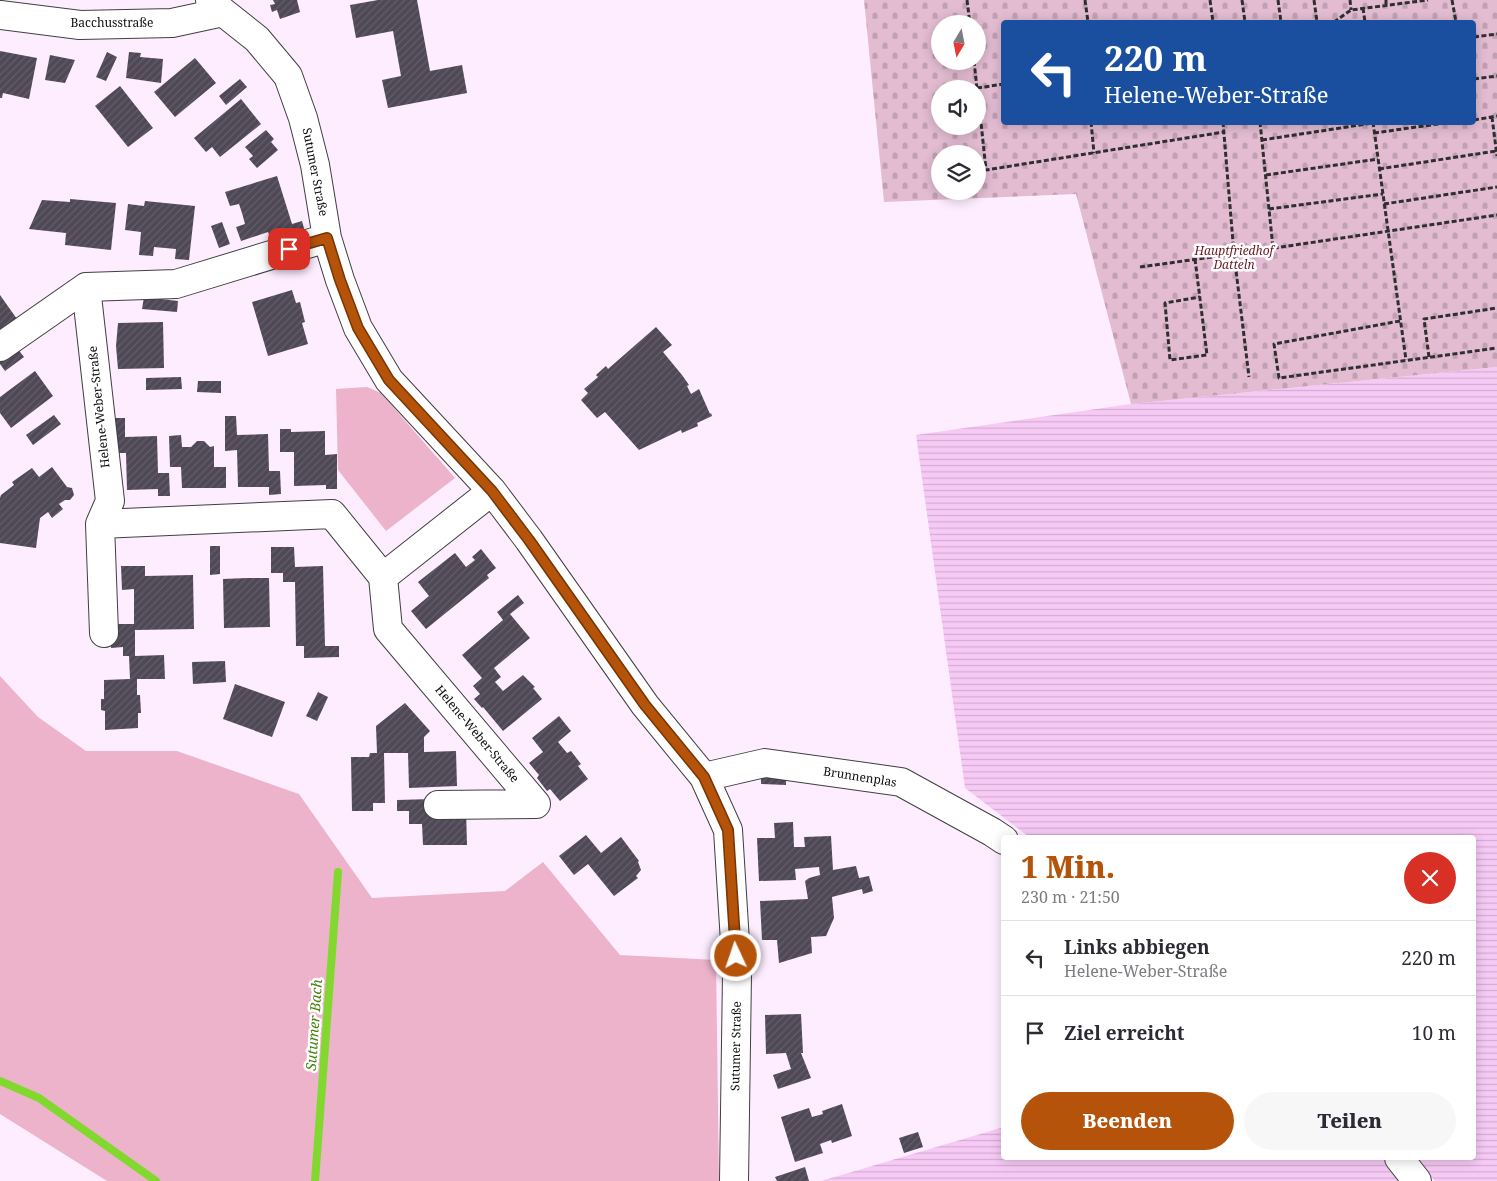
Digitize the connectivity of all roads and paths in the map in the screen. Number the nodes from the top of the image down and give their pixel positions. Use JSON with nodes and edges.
{"nodes":[{"id":1,"x":967,"y":0,"type":"edge"},
{"id":2,"x":1085,"y":0,"type":"edge"},
{"id":3,"x":1210,"y":0,"type":"edge"},
{"id":4,"x":1242,"y":0,"type":"edge"},
{"id":5,"x":1278,"y":0,"type":"edge"},
{"id":6,"x":1314,"y":0,"type":"edge"},
{"id":7,"x":1350,"y":0,"type":"edge"},
{"id":8,"x":1386,"y":0,"type":"edge"},
{"id":9,"x":1428,"y":0,"type":"edge"},
{"id":10,"x":1452,"y":0,"type":"edge"},
{"id":11,"x":216,"y":6,"type":"edge"},
{"id":12,"x":1386,"y":6,"type":"junction"},
{"id":13,"x":1363,"y":8,"type":"junction"},
{"id":14,"x":1351,"y":10,"type":"junction"},
{"id":15,"x":0,"y":14,"type":"edge"},
{"id":16,"x":969,"y":15,"type":"edge"},
{"id":17,"x":1088,"y":20,"type":"edge"},
{"id":18,"x":1213,"y":20,"type":"edge"},
{"id":19,"x":1245,"y":20,"type":"edge"},
{"id":20,"x":1281,"y":20,"type":"edge"},
{"id":21,"x":1317,"y":20,"type":"edge"},
{"id":22,"x":1337,"y":20,"type":"edge"},
{"id":23,"x":1366,"y":20,"type":"edge"},
{"id":24,"x":1456,"y":20,"type":"edge"},
{"id":25,"x":1497,"y":34,"type":"edge"},
{"id":26,"x":1476,"y":37,"type":"edge"},
{"id":27,"x":1497,"y":76,"type":"edge"},
{"id":28,"x":1476,"y":79,"type":"edge"},
{"id":29,"x":1001,"y":84,"type":"edge"},
{"id":30,"x":986,"y":87,"type":"edge"},
{"id":31,"x":1497,"y":116,"type":"edge"},
{"id":32,"x":1492,"y":117,"type":"junction"},
{"id":33,"x":1476,"y":120,"type":"edge"},
{"id":34,"x":1091,"y":125,"type":"edge"},
{"id":35,"x":1223,"y":125,"type":"edge"},
{"id":36,"x":1260,"y":125,"type":"edge"},
{"id":37,"x":1360,"y":125,"type":"edge"},
{"id":38,"x":1373,"y":125,"type":"edge"},
{"id":39,"x":1432,"y":125,"type":"edge"},
{"id":40,"x":1224,"y":132,"type":"junction"},
{"id":41,"x":1374,"y":134,"type":"junction"},
{"id":42,"x":982,"y":135,"type":"edge"},
{"id":43,"x":1262,"y":140,"type":"junction"},
{"id":44,"x":1496,"y":151,"type":"edge"},
{"id":45,"x":1094,"y":153,"type":"junction"},
{"id":46,"x":1497,"y":156,"type":"edge"},
{"id":47,"x":1378,"y":159,"type":"junction"},
{"id":48,"x":1379,"y":169,"type":"junction"},
{"id":49,"x":1266,"y":176,"type":"junction"},
{"id":50,"x":1497,"y":187,"type":"edge"},
{"id":51,"x":1382,"y":194,"type":"junction"},
{"id":52,"x":1384,"y":204,"type":"junction"},
{"id":53,"x":1269,"y":210,"type":"junction"},
{"id":54,"x":1497,"y":215,"type":"edge"},
{"id":55,"x":1388,"y":231,"type":"junction"},
{"id":56,"x":327,"y":238,"type":"junction"},
{"id":57,"x":1273,"y":248,"type":"junction"},
{"id":58,"x":1234,"y":254,"type":"junction"},
{"id":59,"x":1195,"y":259,"type":"junction"},
{"id":60,"x":1140,"y":267,"type":"dead end"},
{"id":61,"x":86,"y":287,"type":"junction"},
{"id":62,"x":1200,"y":298,"type":"junction"},
{"id":63,"x":1497,"y":308,"type":"edge"},
{"id":64,"x":1400,"y":321,"type":"junction"},
{"id":65,"x":0,"y":347,"type":"edge"},
{"id":66,"x":1497,"y":348,"type":"edge"},
{"id":67,"x":1429,"y":357,"type":"junction"},
{"id":68,"x":1406,"y":360,"type":"junction"},
{"id":69,"x":1249,"y":377,"type":"dead end"},
{"id":70,"x":492,"y":491,"type":"junction"},
{"id":71,"x":100,"y":524,"type":"junction"},
{"id":72,"x":382,"y":577,"type":"junction"},
{"id":73,"x":104,"y":633,"type":"dead end"},
{"id":74,"x":704,"y":777,"type":"junction"},
{"id":75,"x":438,"y":805,"type":"dead end"},
{"id":76,"x":1001,"y":838,"type":"edge"},
{"id":77,"x":1400,"y":1160,"type":"edge"},
{"id":78,"x":734,"y":1181,"type":"edge"},
{"id":79,"x":1416,"y":1181,"type":"edge"}],
"edges":[{"from":1,"to":16,"type":"path"},
{"from":2,"to":17,"type":"path"},
{"from":3,"to":18,"type":"path"},
{"from":4,"to":19,"type":"path"},
{"from":5,"to":20,"type":"path"},
{"from":6,"to":21,"type":"path"},
{"from":7,"to":14,"type":"path"},
{"from":8,"to":12,"type":"path"},
{"from":9,"to":12,"type":"path"},
{"from":10,"to":24,"type":"path"},
{"from":11,"to":15,"type":"street","name":"Bacchusstraße"},
{"from":11,"to":56,"type":"street","name":"Sutumer Straße"},
{"from":12,"to":13,"type":"path"},
{"from":13,"to":14,"type":"path"},
{"from":13,"to":23,"type":"path"},
{"from":14,"to":22,"type":"path"},
{"from":25,"to":26,"type":"path"},
{"from":27,"to":28,"type":"path"},
{"from":29,"to":30,"type":"path"},
{"from":31,"to":32,"type":"path"},
{"from":32,"to":33,"type":"path"},
{"from":32,"to":44,"type":"path"},
{"from":34,"to":45,"type":"path"},
{"from":35,"to":40,"type":"path"},
{"from":36,"to":43,"type":"path"},
{"from":37,"to":43,"type":"path"},
{"from":38,"to":41,"type":"path"},
{"from":39,"to":41,"type":"path"},
{"from":40,"to":45,"type":"path"},
{"from":40,"to":58,"type":"path"},
{"from":41,"to":47,"type":"path"},
{"from":42,"to":45,"type":"path"},
{"from":43,"to":49,"type":"path"},
{"from":44,"to":46,"type":"path"},
{"from":44,"to":48,"type":"path"},
{"from":47,"to":48,"type":"path"},
{"from":47,"to":49,"type":"path"},
{"from":48,"to":51,"type":"path"},
{"from":49,"to":53,"type":"path"},
{"from":50,"to":52,"type":"path"},
{"from":51,"to":52,"type":"path"},
{"from":51,"to":53,"type":"path"},
{"from":52,"to":55,"type":"path"},
{"from":53,"to":57,"type":"path"},
{"from":54,"to":55,"type":"path"},
{"from":55,"to":57,"type":"path"},
{"from":55,"to":64,"type":"path"},
{"from":56,"to":61,"type":"street"},
{"from":56,"to":70,"type":"street","name":"Sutumer Straße"},
{"from":57,"to":58,"type":"path"},
{"from":58,"to":59,"type":"path"},
{"from":58,"to":69,"type":"path"},
{"from":59,"to":60,"type":"path"},
{"from":59,"to":62,"type":"path"},
{"from":61,"to":65,"type":"street"},
{"from":61,"to":71,"type":"street","name":"Helene-Weber-Straße"},
{"from":62,"to":62,"type":"path"},
{"from":63,"to":67,"type":"path"},
{"from":64,"to":68,"type":"path"},
{"from":64,"to":68,"type":"path"},
{"from":66,"to":67,"type":"path"},
{"from":67,"to":68,"type":"path"},
{"from":70,"to":72,"type":"street"},
{"from":70,"to":74,"type":"street","name":"Sutumer Straße"},
{"from":71,"to":72,"type":"street"},
{"from":71,"to":73,"type":"street","name":"Helene-Weber-Straße"},
{"from":72,"to":75,"type":"street","name":"Helene-Weber-Straße"},
{"from":74,"to":76,"type":"street","name":"Brunnenplas"},
{"from":74,"to":78,"type":"street","name":"Sutumer Straße"},
{"from":77,"to":79,"type":"street"}]}
